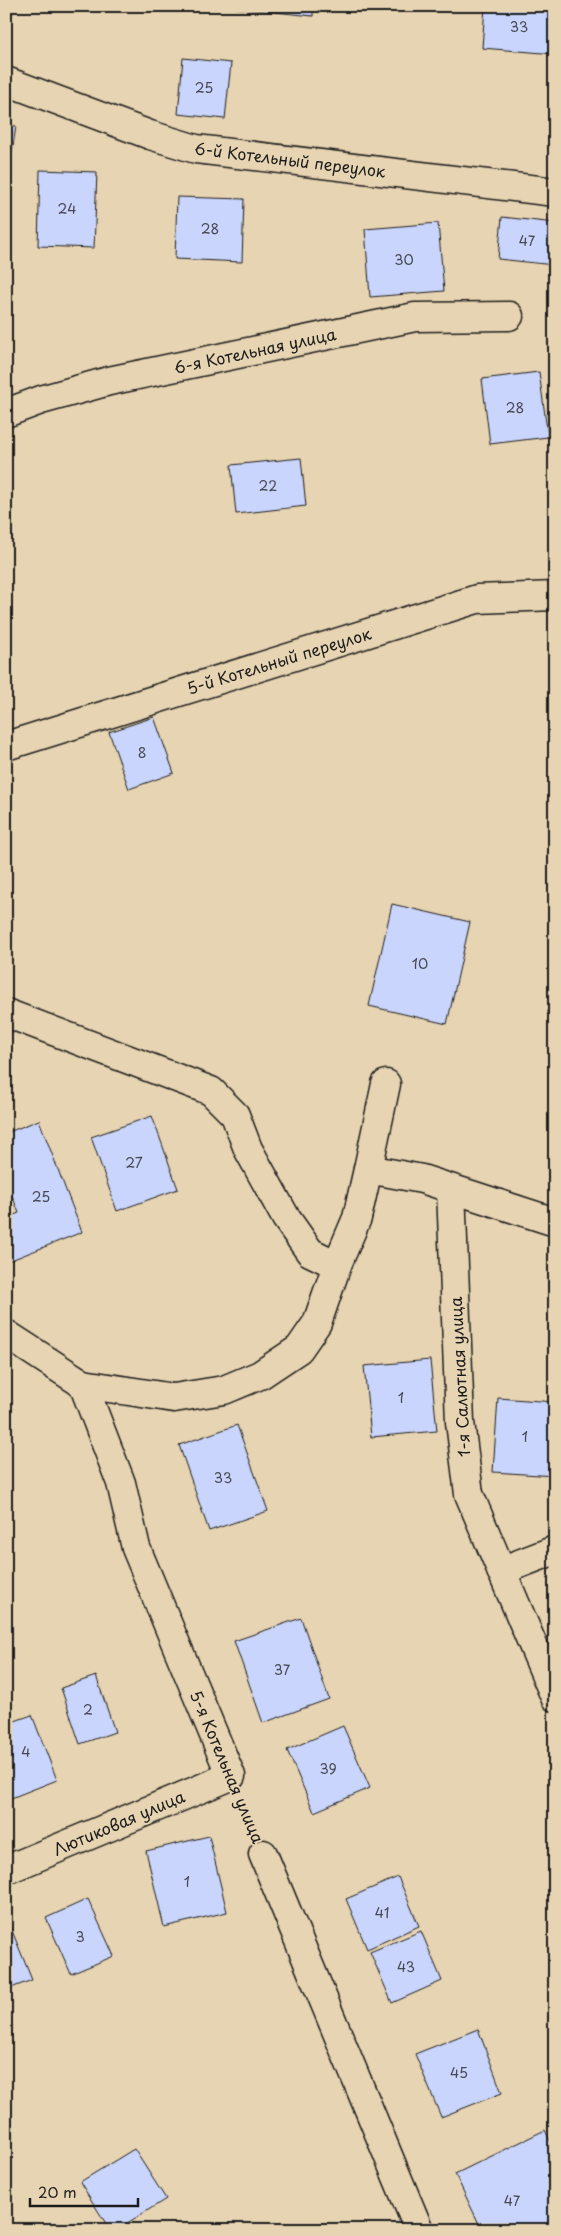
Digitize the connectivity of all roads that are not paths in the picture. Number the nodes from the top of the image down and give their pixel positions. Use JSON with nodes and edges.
{"nodes":[{"id":1,"x":6,"y":81,"type":"edge"},
{"id":2,"x":555,"y":192,"type":"edge"},
{"id":3,"x":509,"y":316,"type":"dead end"},
{"id":4,"x":6,"y":413,"type":"edge"},
{"id":5,"x":555,"y":596,"type":"edge"},
{"id":6,"x":6,"y":746,"type":"edge"},
{"id":7,"x":6,"y":1013,"type":"edge"},
{"id":8,"x":386,"y":1084,"type":"dead end"},
{"id":9,"x":368,"y":1169,"type":"junction"},
{"id":10,"x":451,"y":1189,"type":"junction"},
{"id":11,"x":555,"y":1222,"type":"edge"},
{"id":12,"x":337,"y":1265,"type":"junction"},
{"id":13,"x":6,"y":1334,"type":"edge"},
{"id":14,"x":82,"y":1384,"type":"junction"},
{"id":15,"x":555,"y":1550,"type":"edge"},
{"id":16,"x":501,"y":1571,"type":"junction"},
{"id":17,"x":555,"y":1697,"type":"edge"},
{"id":18,"x":231,"y":1776,"type":"joint"},
{"id":19,"x":263,"y":1854,"type":"road end"},
{"id":20,"x":6,"y":1870,"type":"edge"},
{"id":21,"x":419,"y":2230,"type":"edge"}],
"edges":[{"from":1,"to":2,"type":"street","name":"6-й Котельный переулок"},
{"from":3,"to":4,"type":"street","name":"6-я Котельная улица"},
{"from":5,"to":6,"type":"street","name":"5-й Котельный переулок"},
{"from":7,"to":12,"type":"street"},
{"from":8,"to":9,"type":"street"},
{"from":9,"to":10,"type":"street"},
{"from":9,"to":12,"type":"street"},
{"from":10,"to":11,"type":"street"},
{"from":10,"to":16,"type":"street","name":"1-я Салютная улица"},
{"from":12,"to":14,"type":"street"},
{"from":13,"to":14,"type":"street"},
{"from":14,"to":18,"type":"street","name":"5-я Котельная улица"},
{"from":15,"to":16,"type":"street"},
{"from":16,"to":17,"type":"street","name":"1-я Салютная улица"},
{"from":18,"to":20,"type":"street","name":"Лютиковая улица"},
{"from":19,"to":21,"type":"street","name":"5-я Котельная улица"}]}
